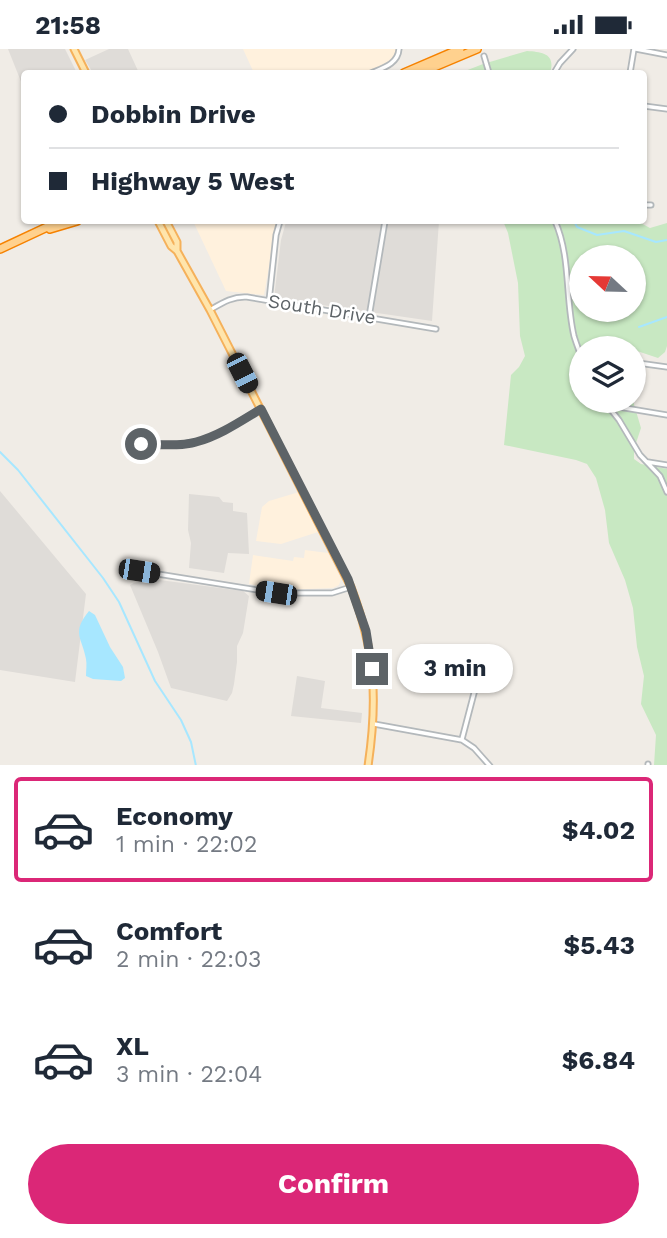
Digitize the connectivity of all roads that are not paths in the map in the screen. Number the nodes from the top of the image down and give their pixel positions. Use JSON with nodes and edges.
{"nodes":[{"id":1,"x":74,"y":49,"type":"edge"},
{"id":2,"x":399,"y":49,"type":"edge"},
{"id":3,"x":460,"y":49,"type":"edge"},
{"id":4,"x":477,"y":49,"type":"edge"},
{"id":5,"x":573,"y":49,"type":"edge"},
{"id":6,"x":635,"y":49,"type":"edge"},
{"id":7,"x":667,"y":55,"type":"edge"},
{"id":8,"x":484,"y":56,"type":"dead end"},
{"id":9,"x":84,"y":70,"type":"edge"},
{"id":10,"x":378,"y":70,"type":"edge"},
{"id":11,"x":411,"y":70,"type":"edge"},
{"id":12,"x":428,"y":70,"type":"edge"},
{"id":13,"x":488,"y":70,"type":"edge"},
{"id":14,"x":556,"y":70,"type":"edge"},
{"id":15,"x":631,"y":70,"type":"edge"},
{"id":16,"x":647,"y":106,"type":"edge"},
{"id":17,"x":667,"y":109,"type":"edge"},
{"id":18,"x":647,"y":205,"type":"edge"},
{"id":19,"x":651,"y":205,"type":"dead end"},
{"id":20,"x":54,"y":224,"type":"edge"},
{"id":21,"x":67,"y":224,"type":"edge"},
{"id":22,"x":160,"y":224,"type":"edge"},
{"id":23,"x":168,"y":224,"type":"edge"},
{"id":24,"x":279,"y":224,"type":"edge"},
{"id":25,"x":384,"y":224,"type":"edge"},
{"id":26,"x":556,"y":224,"type":"edge"},
{"id":27,"x":39,"y":232,"type":"junction"},
{"id":28,"x":0,"y":249,"type":"edge"},
{"id":29,"x":177,"y":251,"type":"junction"},
{"id":30,"x":269,"y":301,"type":"junction"},
{"id":31,"x":210,"y":310,"type":"junction"},
{"id":32,"x":369,"y":317,"type":"junction"},
{"id":33,"x":436,"y":329,"type":"dead end"},
{"id":34,"x":575,"y":336,"type":"edge"},
{"id":35,"x":646,"y":364,"type":"edge"},
{"id":36,"x":667,"y":367,"type":"edge"},
{"id":37,"x":261,"y":409,"type":"junction"},
{"id":38,"x":646,"y":411,"type":"edge"},
{"id":39,"x":614,"y":413,"type":"edge"},
{"id":40,"x":667,"y":415,"type":"edge"},
{"id":41,"x":141,"y":444,"type":"dead end"},
{"id":42,"x":648,"y":462,"type":"junction"},
{"id":43,"x":667,"y":465,"type":"edge"},
{"id":44,"x":667,"y":492,"type":"edge"},
{"id":45,"x":139,"y":571,"type":"dead end"},
{"id":46,"x":351,"y":587,"type":"junction"},
{"id":47,"x":479,"y":674,"type":"dead end"},
{"id":48,"x":374,"y":724,"type":"junction"},
{"id":49,"x":462,"y":740,"type":"junction"},
{"id":50,"x":368,"y":765,"type":"edge"},
{"id":51,"x":490,"y":765,"type":"edge"}],
"edges":[{"from":1,"to":9,"type":"main road"},
{"from":2,"to":10,"type":"street"},
{"from":3,"to":11,"type":"highway"},
{"from":4,"to":12,"type":"highway"},
{"from":5,"to":14,"type":"street"},
{"from":6,"to":7,"type":"street"},
{"from":6,"to":15,"type":"street"},
{"from":8,"to":13,"type":"street"},
{"from":16,"to":17,"type":"street"},
{"from":18,"to":19,"type":"street"},
{"from":20,"to":27,"type":"highway"},
{"from":21,"to":27,"type":"highway"},
{"from":22,"to":29,"type":"main road"},
{"from":23,"to":29,"type":"main road"},
{"from":24,"to":30,"type":"street"},
{"from":25,"to":32,"type":"street"},
{"from":26,"to":34,"type":"street"},
{"from":27,"to":28,"type":"highway"},
{"from":29,"to":31,"type":"main road"},
{"from":30,"to":31,"type":"street","name":"South Drive"},
{"from":30,"to":32,"type":"street","name":"South Drive"},
{"from":31,"to":37,"type":"main road"},
{"from":32,"to":33,"type":"street","name":"South Drive"},
{"from":35,"to":36,"type":"street"},
{"from":37,"to":41,"type":"street"},
{"from":37,"to":46,"type":"main road"},
{"from":38,"to":40,"type":"street"},
{"from":39,"to":42,"type":"street"},
{"from":42,"to":43,"type":"street"},
{"from":42,"to":44,"type":"street"},
{"from":45,"to":46,"type":"street"},
{"from":46,"to":48,"type":"main road"},
{"from":47,"to":49,"type":"street"},
{"from":48,"to":49,"type":"street"},
{"from":48,"to":50,"type":"main road"},
{"from":49,"to":51,"type":"street"}]}
